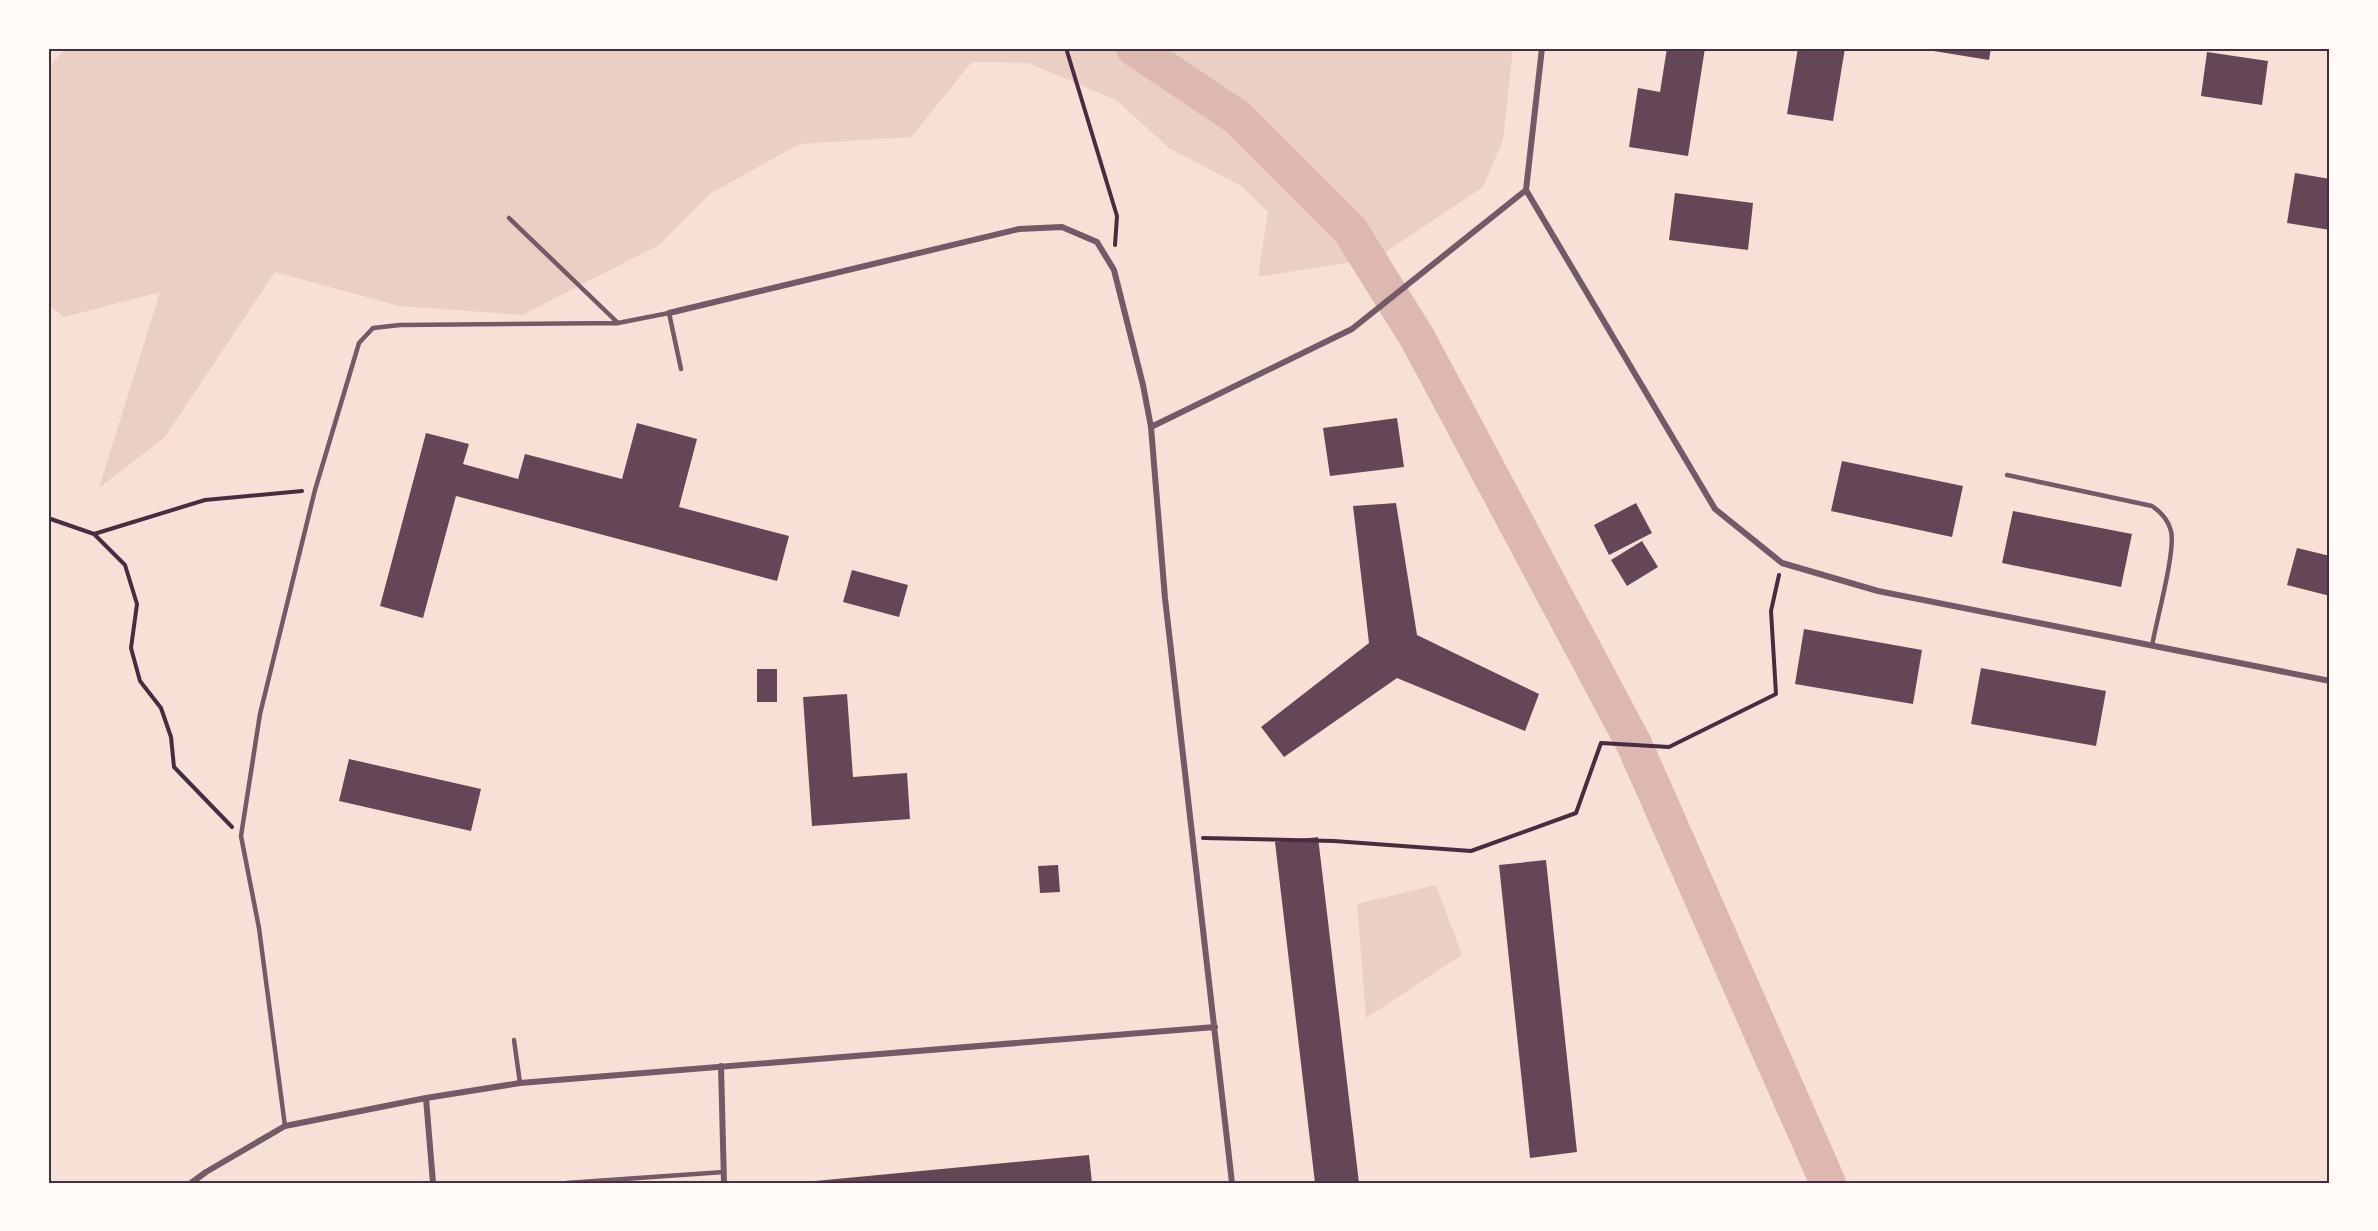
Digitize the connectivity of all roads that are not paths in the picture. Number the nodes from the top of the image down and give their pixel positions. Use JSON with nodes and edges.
{"nodes":[{"id":1,"x":1542,"y":48,"type":"edge"},
{"id":2,"x":1526,"y":190,"type":"junction"},
{"id":3,"x":509,"y":218,"type":"dead end"},
{"id":4,"x":669,"y":313,"type":"junction"},
{"id":5,"x":618,"y":323,"type":"junction"},
{"id":6,"x":681,"y":369,"type":"dead end"},
{"id":7,"x":1150,"y":427,"type":"junction"},
{"id":8,"x":2007,"y":475,"type":"dead end"},
{"id":9,"x":2152,"y":646,"type":"junction"},
{"id":10,"x":2330,"y":681,"type":"edge"},
{"id":11,"x":1215,"y":1028,"type":"junction"},
{"id":12,"x":514,"y":1040,"type":"dead end"},
{"id":13,"x":721,"y":1066,"type":"junction"},
{"id":14,"x":520,"y":1083,"type":"junction"},
{"id":15,"x":426,"y":1098,"type":"junction"},
{"id":16,"x":285,"y":1126,"type":"junction"},
{"id":17,"x":724,"y":1172,"type":"junction"},
{"id":18,"x":191,"y":1183,"type":"edge"},
{"id":19,"x":433,"y":1183,"type":"edge"},
{"id":20,"x":566,"y":1183,"type":"edge"},
{"id":21,"x":724,"y":1183,"type":"edge"},
{"id":22,"x":1232,"y":1183,"type":"edge"}],
"edges":[{"from":1,"to":2,"type":"street"},
{"from":2,"to":7,"type":"street"},
{"from":2,"to":9,"type":"street"},
{"from":3,"to":5,"type":"lane"},
{"from":4,"to":5,"type":"lane"},
{"from":4,"to":6,"type":"lane"},
{"from":4,"to":7,"type":"street"},
{"from":5,"to":16,"type":"lane"},
{"from":7,"to":11,"type":"street"},
{"from":8,"to":9,"type":"lane"},
{"from":9,"to":10,"type":"street"},
{"from":11,"to":13,"type":"street"},
{"from":11,"to":22,"type":"street"},
{"from":12,"to":14,"type":"lane"},
{"from":13,"to":14,"type":"street"},
{"from":13,"to":17,"type":"street"},
{"from":14,"to":15,"type":"street"},
{"from":15,"to":16,"type":"street"},
{"from":15,"to":19,"type":"street"},
{"from":16,"to":18,"type":"street"},
{"from":17,"to":20,"type":"lane"},
{"from":17,"to":21,"type":"street"}]}
